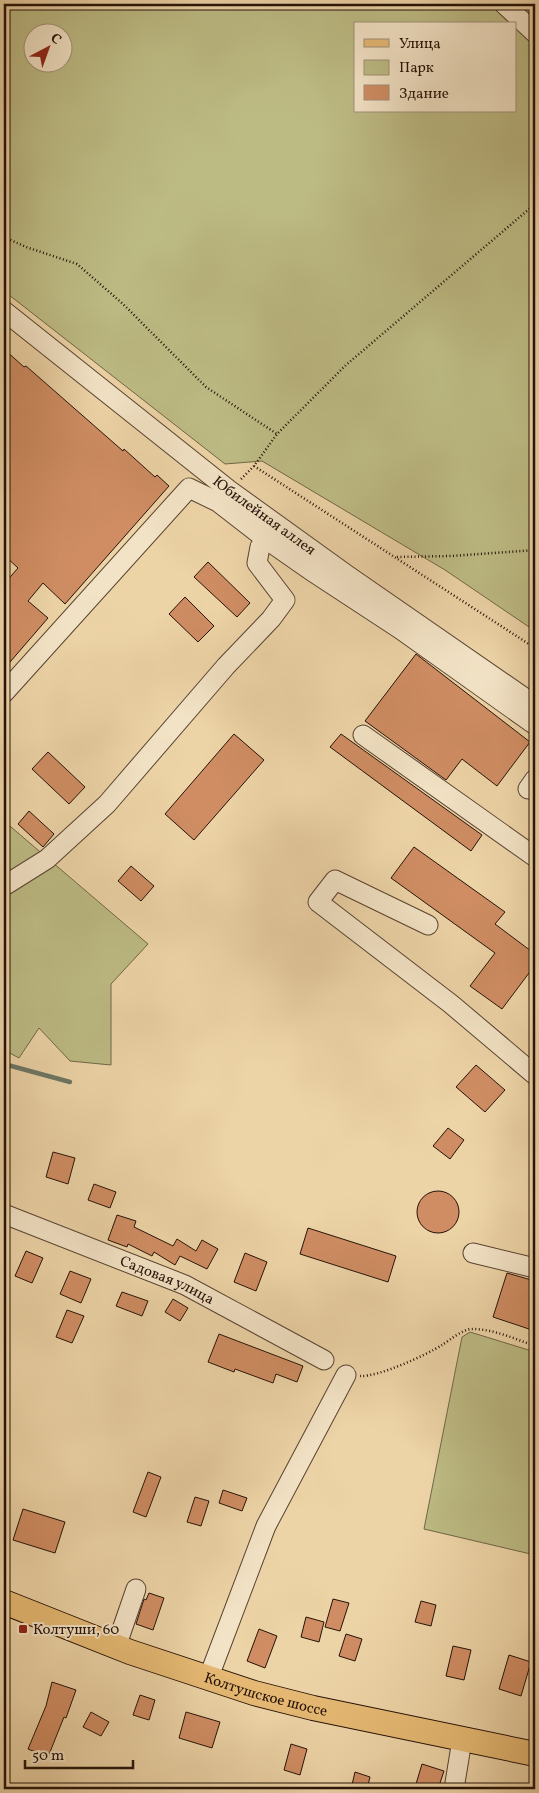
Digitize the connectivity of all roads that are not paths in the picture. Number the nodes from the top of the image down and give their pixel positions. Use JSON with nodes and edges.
{"nodes":[{"id":1,"x":504,"y":4,"type":"edge"},
{"id":2,"x":535,"y":33,"type":"edge"},
{"id":3,"x":4,"y":311,"type":"edge"},
{"id":4,"x":267,"y":540,"type":"junction"},
{"id":5,"x":4,"y":693,"type":"edge"},
{"id":6,"x":535,"y":705,"type":"edge"},
{"id":7,"x":535,"y":725,"type":"edge"},
{"id":8,"x":363,"y":735,"type":"dead end"},
{"id":9,"x":535,"y":857,"type":"edge"},
{"id":10,"x":4,"y":886,"type":"edge"},
{"id":11,"x":428,"y":925,"type":"dead end"},
{"id":12,"x":535,"y":1075,"type":"edge"},
{"id":13,"x":4,"y":1214,"type":"edge"},
{"id":14,"x":473,"y":1253,"type":"dead end"},
{"id":15,"x":535,"y":1268,"type":"edge"},
{"id":16,"x":324,"y":1360,"type":"dead end"},
{"id":17,"x":346,"y":1375,"type":"road end"},
{"id":18,"x":136,"y":1589,"type":"dead end"},
{"id":19,"x":4,"y":1602,"type":"edge"},
{"id":20,"x":116,"y":1647,"type":"junction"},
{"id":21,"x":208,"y":1679,"type":"junction"},
{"id":22,"x":462,"y":1740,"type":"junction"},
{"id":23,"x":535,"y":1754,"type":"edge"},
{"id":24,"x":454,"y":1789,"type":"edge"}],
"edges":[{"from":1,"to":2,"type":"street"},
{"from":3,"to":6,"type":"street","name":"Юбилейная аллея"},
{"from":4,"to":5,"type":"street"},
{"from":4,"to":7,"type":"street"},
{"from":4,"to":10,"type":"street"},
{"from":8,"to":9,"type":"street"},
{"from":11,"to":12,"type":"street"},
{"from":13,"to":16,"type":"street","name":"Садовая улица"},
{"from":14,"to":15,"type":"street"},
{"from":17,"to":21,"type":"street"},
{"from":18,"to":20,"type":"street"},
{"from":19,"to":20,"type":"main road","name":"Колтушское шоссе"},
{"from":20,"to":21,"type":"main road","name":"Колтушское шоссе"},
{"from":21,"to":22,"type":"main road","name":"Колтушское шоссе"},
{"from":22,"to":23,"type":"main road","name":"Колтушское шоссе"},
{"from":22,"to":24,"type":"street"}]}
